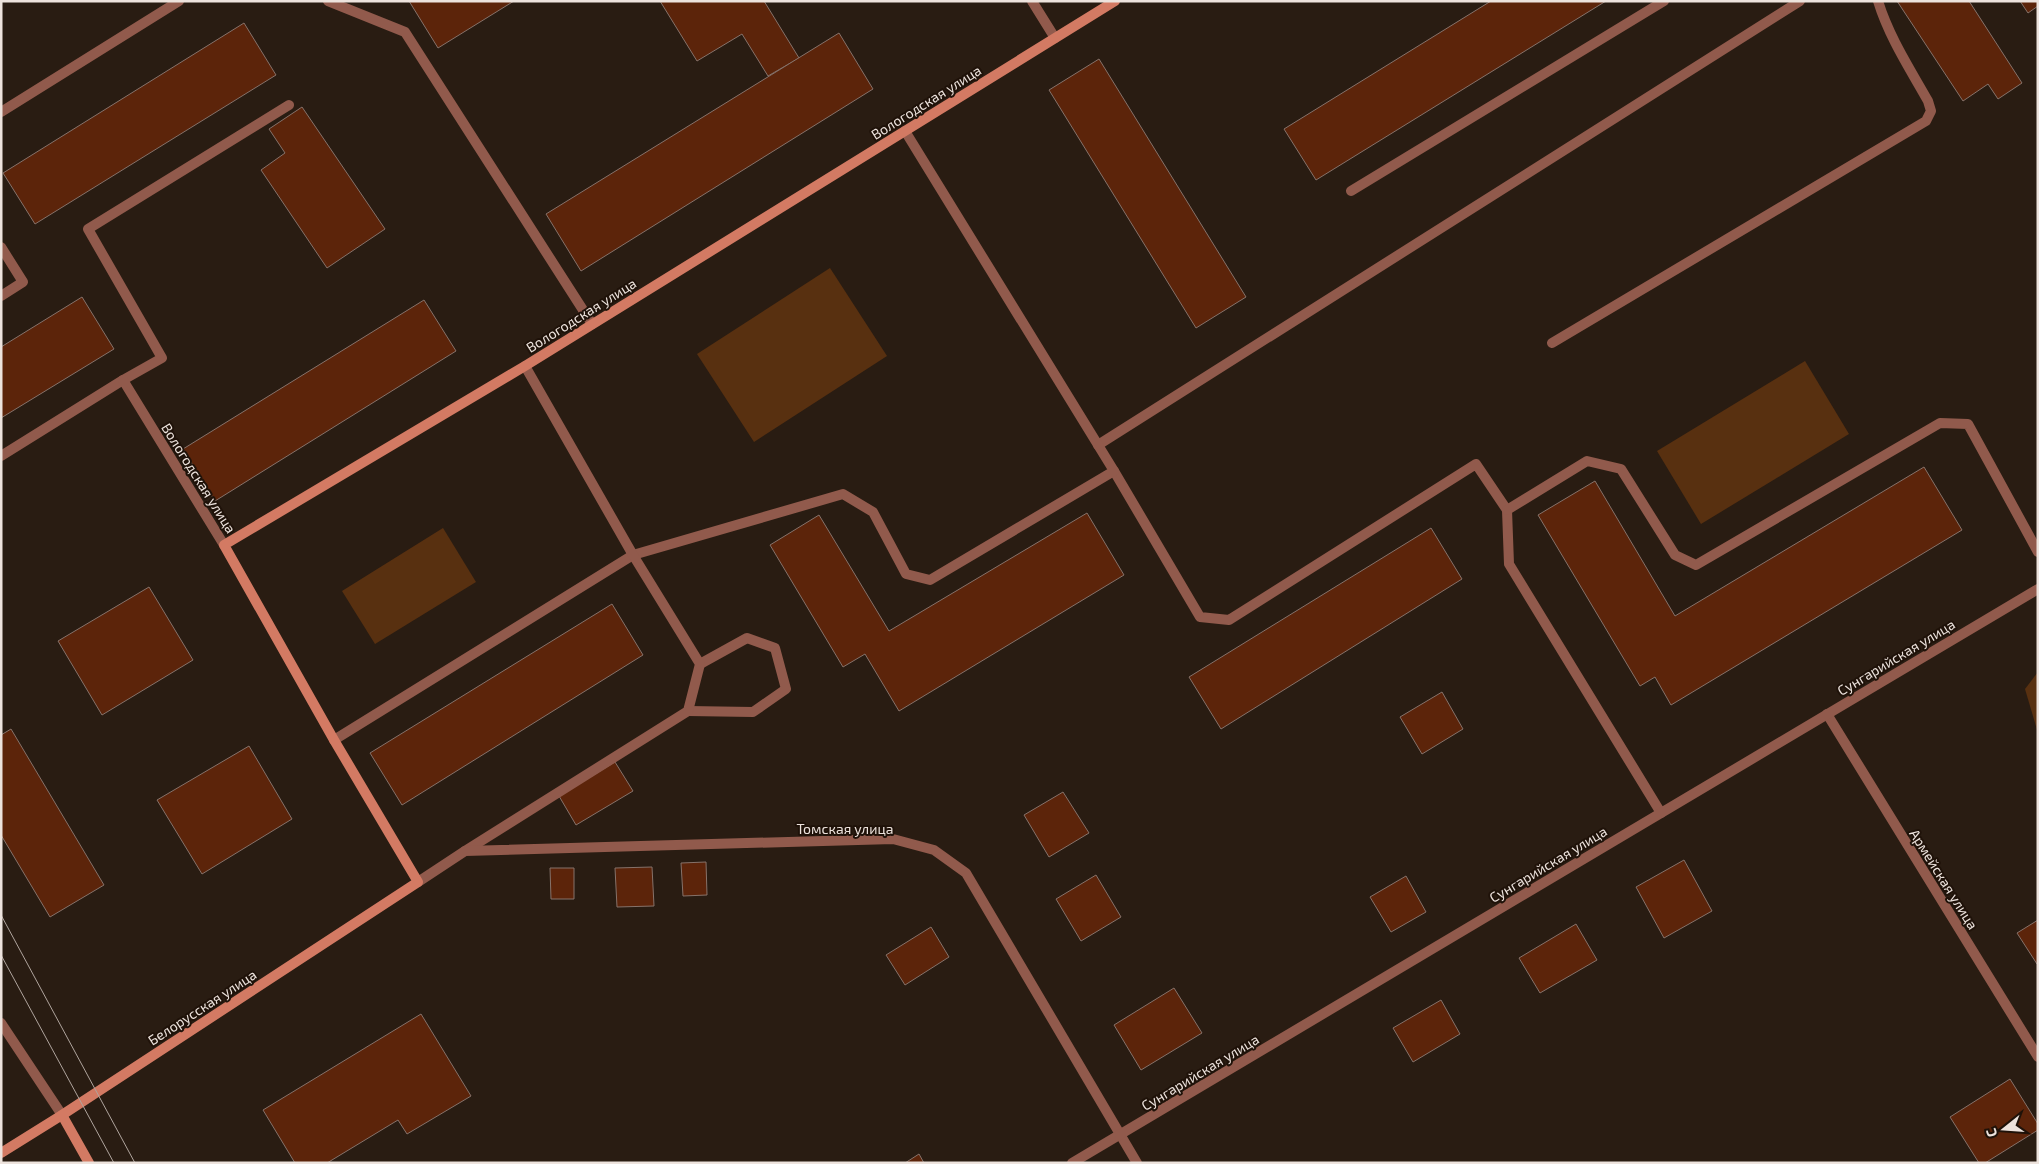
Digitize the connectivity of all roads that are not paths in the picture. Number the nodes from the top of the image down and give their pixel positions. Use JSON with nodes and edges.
{"nodes":[{"id":1,"x":179,"y":1,"type":"edge"},
{"id":2,"x":328,"y":1,"type":"edge"},
{"id":3,"x":1032,"y":1,"type":"edge"},
{"id":4,"x":1114,"y":1,"type":"edge"},
{"id":5,"x":1664,"y":1,"type":"edge"},
{"id":6,"x":1800,"y":1,"type":"edge"},
{"id":7,"x":1878,"y":1,"type":"edge"},
{"id":8,"x":1055,"y":38,"type":"junction"},
{"id":9,"x":290,"y":105,"type":"dead end"},
{"id":10,"x":1,"y":112,"type":"edge"},
{"id":11,"x":905,"y":131,"type":"junction"},
{"id":12,"x":1351,"y":191,"type":"dead end"},
{"id":13,"x":1,"y":247,"type":"edge"},
{"id":14,"x":1,"y":296,"type":"edge"},
{"id":15,"x":592,"y":324,"type":"junction"},
{"id":16,"x":1552,"y":343,"type":"dead end"},
{"id":17,"x":525,"y":366,"type":"junction"},
{"id":18,"x":123,"y":380,"type":"junction"},
{"id":19,"x":1098,"y":445,"type":"junction"},
{"id":20,"x":1,"y":456,"type":"edge"},
{"id":21,"x":1114,"y":472,"type":"junction"},
{"id":22,"x":1507,"y":510,"type":"junction"},
{"id":23,"x":224,"y":545,"type":"junction"},
{"id":24,"x":2038,"y":552,"type":"edge"},
{"id":25,"x":633,"y":555,"type":"junction"},
{"id":26,"x":2038,"y":589,"type":"edge"},
{"id":27,"x":700,"y":664,"type":"junction"},
{"id":28,"x":688,"y":711,"type":"junction"},
{"id":29,"x":1826,"y":714,"type":"junction"},
{"id":30,"x":334,"y":740,"type":"junction"},
{"id":31,"x":1661,"y":813,"type":"junction"},
{"id":32,"x":465,"y":851,"type":"junction"},
{"id":33,"x":418,"y":882,"type":"junction"},
{"id":34,"x":1,"y":1023,"type":"edge"},
{"id":35,"x":2038,"y":1057,"type":"edge"},
{"id":36,"x":62,"y":1115,"type":"junction"},
{"id":37,"x":1121,"y":1135,"type":"junction"},
{"id":38,"x":1,"y":1153,"type":"edge"},
{"id":39,"x":89,"y":1163,"type":"edge"},
{"id":40,"x":1072,"y":1163,"type":"edge"},
{"id":41,"x":1137,"y":1163,"type":"edge"}],
"edges":[{"from":1,"to":10,"type":"street"},
{"from":2,"to":15,"type":"street"},
{"from":3,"to":8,"type":"street"},
{"from":4,"to":8,"type":"street","name":"Вологодская улица"},
{"from":5,"to":12,"type":"street"},
{"from":6,"to":19,"type":"street"},
{"from":7,"to":16,"type":"street"},
{"from":8,"to":11,"type":"street","name":"Вологодская улица"},
{"from":9,"to":18,"type":"street"},
{"from":11,"to":15,"type":"street","name":"Вологодская улица"},
{"from":11,"to":19,"type":"street"},
{"from":13,"to":14,"type":"street"},
{"from":15,"to":17,"type":"street","name":"Вологодская улица"},
{"from":17,"to":23,"type":"street","name":"Вологодская улица"},
{"from":17,"to":25,"type":"street"},
{"from":18,"to":20,"type":"street"},
{"from":18,"to":23,"type":"street","name":"Вологодская улица"},
{"from":19,"to":21,"type":"street"},
{"from":21,"to":22,"type":"street"},
{"from":21,"to":25,"type":"street"},
{"from":22,"to":24,"type":"street"},
{"from":22,"to":31,"type":"street"},
{"from":23,"to":30,"type":"street"},
{"from":25,"to":27,"type":"street"},
{"from":25,"to":30,"type":"street"},
{"from":26,"to":29,"type":"street","name":"Сунгарийская улица"},
{"from":27,"to":28,"type":"street"},
{"from":27,"to":28,"type":"street"},
{"from":28,"to":32,"type":"street"},
{"from":29,"to":31,"type":"street","name":"Сунгарийская улица"},
{"from":29,"to":35,"type":"street","name":"Армейская улица"},
{"from":30,"to":33,"type":"street"},
{"from":31,"to":37,"type":"street","name":"Сунгарийская улица"},
{"from":32,"to":33,"type":"street"},
{"from":32,"to":37,"type":"street","name":"Томская улица"},
{"from":33,"to":36,"type":"street","name":"Белорусская улица"},
{"from":34,"to":36,"type":"street"},
{"from":36,"to":38,"type":"street","name":"Белорусская улица"},
{"from":36,"to":39,"type":"street"},
{"from":37,"to":40,"type":"street","name":"Сунгарийская улица"},
{"from":37,"to":41,"type":"street","name":"Томская улица"}]}
